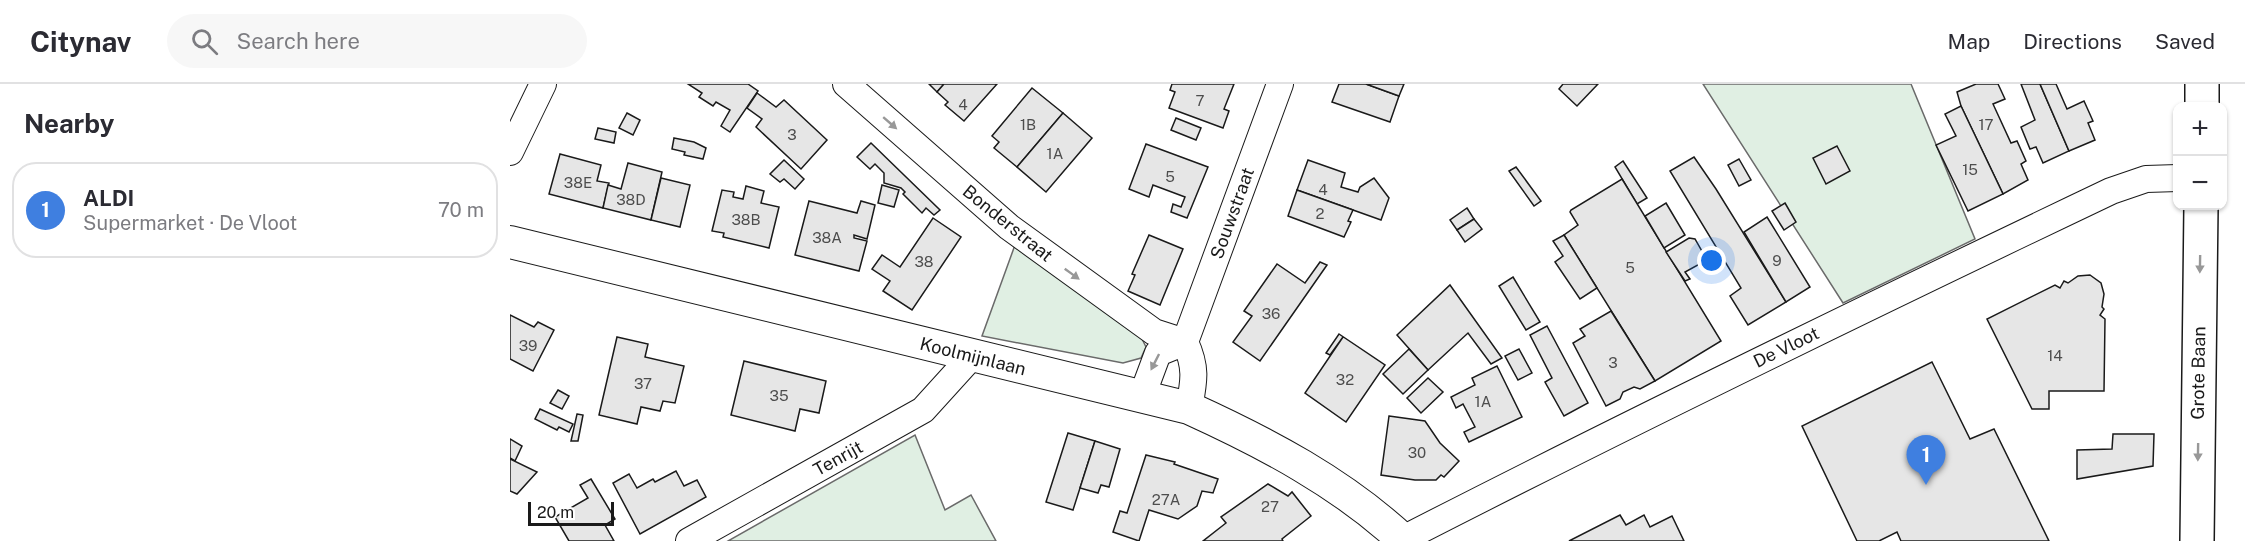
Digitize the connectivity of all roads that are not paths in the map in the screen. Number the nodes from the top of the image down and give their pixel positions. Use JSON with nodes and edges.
{"nodes":[{"id":1,"x":543,"y":84,"type":"edge"},
{"id":2,"x":846,"y":84,"type":"edge"},
{"id":3,"x":1280,"y":84,"type":"edge"},
{"id":4,"x":2202,"y":84,"type":"edge"},
{"id":5,"x":2202,"y":102,"type":"edge"},
{"id":6,"x":510,"y":152,"type":"edge"},
{"id":7,"x":2173,"y":178,"type":"edge"},
{"id":8,"x":2201,"y":210,"type":"edge"},
{"id":9,"x":510,"y":242,"type":"edge"},
{"id":10,"x":1185,"y":342,"type":"junction"},
{"id":11,"x":972,"y":356,"type":"junction"},
{"id":12,"x":1142,"y":396,"type":"junction"},
{"id":13,"x":1189,"y":408,"type":"junction"},
{"id":14,"x":1404,"y":540,"type":"edge"},
{"id":15,"x":689,"y":541,"type":"edge"},
{"id":16,"x":2197,"y":541,"type":"edge"}],
"edges":[{"from":1,"to":6,"type":"street"},
{"from":2,"to":10,"type":"street","name":"Bonderstraat","one_way":true},
{"from":3,"to":10,"type":"street","name":"Souwstraat"},
{"from":4,"to":5,"type":"main road"},
{"from":7,"to":14,"type":"street","name":"De Vloot"},
{"from":8,"to":16,"type":"main road","name":"Grote Baan","one_way":true},
{"from":9,"to":11,"type":"street","name":"Koolmijnlaan"},
{"from":10,"to":12,"type":"street","one_way":true},
{"from":10,"to":13,"type":"street"},
{"from":11,"to":12,"type":"street","name":"Koolmijnlaan"},
{"from":11,"to":15,"type":"street","name":"Tenrijt"},
{"from":12,"to":13,"type":"street","name":"Koolmijnlaan"},
{"from":13,"to":14,"type":"street","name":"Koolmijnlaan"}]}
